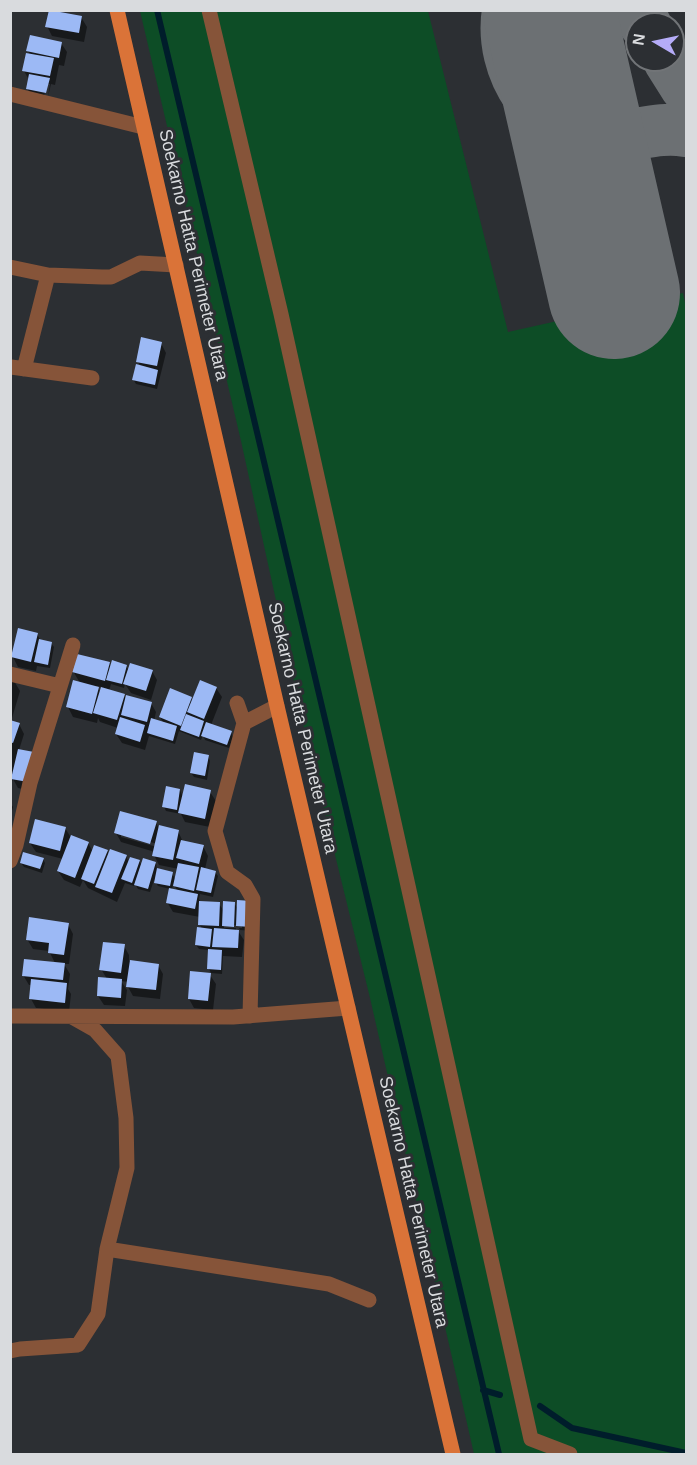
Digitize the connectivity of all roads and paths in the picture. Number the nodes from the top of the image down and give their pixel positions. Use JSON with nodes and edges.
{"nodes":[{"id":1,"x":117,"y":10,"type":"edge"},
{"id":2,"x":209,"y":10,"type":"edge"},
{"id":3,"x":10,"y":94,"type":"edge"},
{"id":4,"x":143,"y":127,"type":"junction"},
{"id":5,"x":176,"y":265,"type":"junction"},
{"id":6,"x":10,"y":267,"type":"edge"},
{"id":7,"x":48,"y":275,"type":"junction"},
{"id":8,"x":18,"y":368,"type":"edge"},
{"id":9,"x":92,"y":378,"type":"dead end"},
{"id":10,"x":73,"y":645,"type":"dead end"},
{"id":11,"x":10,"y":674,"type":"edge"},
{"id":12,"x":60,"y":686,"type":"junction"},
{"id":13,"x":237,"y":703,"type":"dead end"},
{"id":14,"x":277,"y":706,"type":"junction"},
{"id":15,"x":244,"y":723,"type":"junction"},
{"id":16,"x":10,"y":861,"type":"edge"},
{"id":17,"x":348,"y":1008,"type":"junction"},
{"id":18,"x":10,"y":1016,"type":"edge"},
{"id":19,"x":250,"y":1016,"type":"junction"},
{"id":20,"x":72,"y":1017,"type":"junction"},
{"id":21,"x":107,"y":1249,"type":"junction"},
{"id":22,"x":369,"y":1300,"type":"dead end"},
{"id":23,"x":10,"y":1351,"type":"edge"},
{"id":24,"x":532,"y":1447,"type":"edge"},
{"id":25,"x":453,"y":1455,"type":"edge"},
{"id":26,"x":570,"y":1455,"type":"edge"}],
"edges":[{"from":1,"to":4,"type":"main road","name":"Soekarno Hatta Perimeter Utara"},
{"from":2,"to":24,"type":"street"},
{"from":3,"to":4,"type":"street"},
{"from":4,"to":5,"type":"main road","name":"Soekarno Hatta Perimeter Utara"},
{"from":5,"to":7,"type":"street"},
{"from":5,"to":14,"type":"main road","name":"Soekarno Hatta Perimeter Utara"},
{"from":6,"to":7,"type":"street"},
{"from":7,"to":8,"type":"street"},
{"from":8,"to":9,"type":"street"},
{"from":10,"to":12,"type":"street"},
{"from":11,"to":12,"type":"street"},
{"from":12,"to":16,"type":"street"},
{"from":13,"to":15,"type":"street"},
{"from":14,"to":15,"type":"street"},
{"from":14,"to":17,"type":"main road","name":"Soekarno Hatta Perimeter Utara"},
{"from":15,"to":19,"type":"street"},
{"from":17,"to":19,"type":"street"},
{"from":17,"to":25,"type":"main road","name":"Soekarno Hatta Perimeter Utara"},
{"from":18,"to":20,"type":"street"},
{"from":19,"to":20,"type":"street"},
{"from":20,"to":21,"type":"street"},
{"from":21,"to":22,"type":"street"},
{"from":21,"to":23,"type":"street"},
{"from":24,"to":26,"type":"street"}]}
